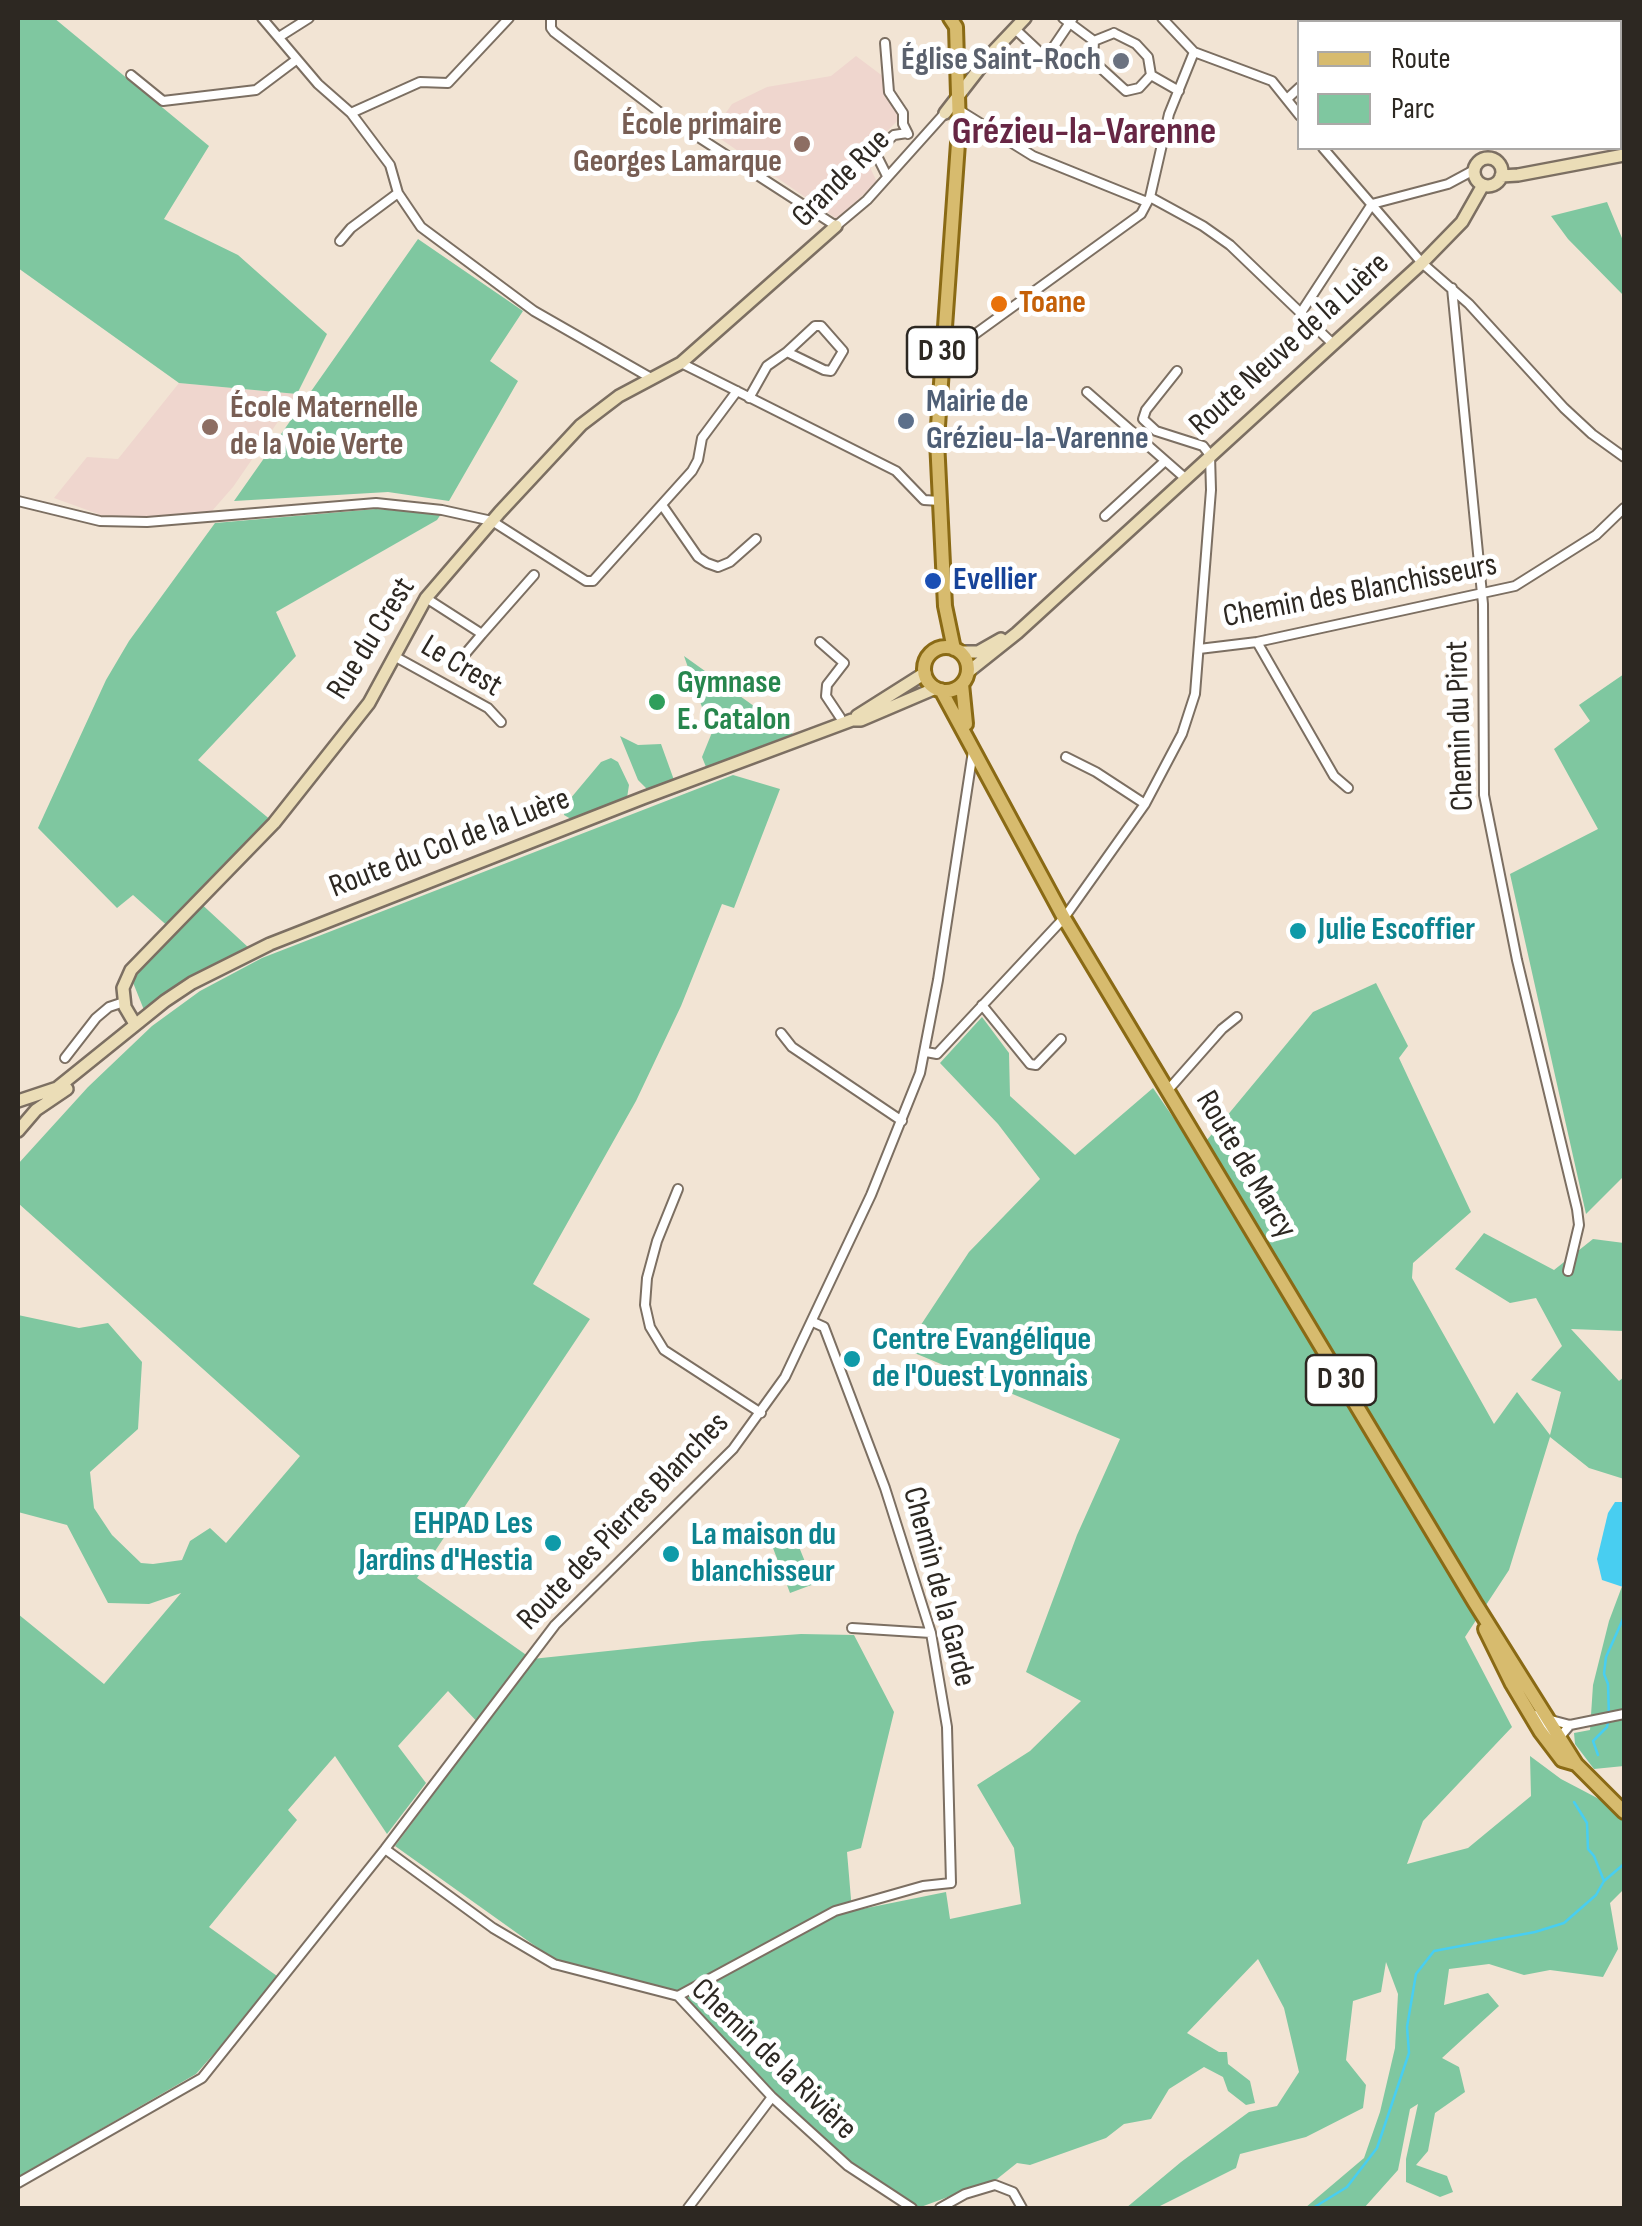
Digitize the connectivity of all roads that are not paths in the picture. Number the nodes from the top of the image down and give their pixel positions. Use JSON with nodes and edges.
{"nodes":[{"id":1,"x":262,"y":18,"type":"edge"},
{"id":2,"x":309,"y":18,"type":"edge"},
{"id":3,"x":509,"y":18,"type":"edge"},
{"id":4,"x":551,"y":18,"type":"edge"},
{"id":5,"x":950,"y":18,"type":"edge"},
{"id":6,"x":1026,"y":18,"type":"edge"},
{"id":7,"x":1162,"y":18,"type":"edge"},
{"id":8,"x":1068,"y":19,"type":"edge"},
{"id":9,"x":1015,"y":29,"type":"junction"},
{"id":10,"x":278,"y":37,"type":"junction"},
{"id":11,"x":1094,"y":41,"type":"junction"},
{"id":12,"x":885,"y":42,"type":"dead end"},
{"id":13,"x":1194,"y":52,"type":"junction"},
{"id":14,"x":296,"y":60,"type":"junction"},
{"id":15,"x":131,"y":75,"type":"dead end"},
{"id":16,"x":1151,"y":75,"type":"junction"},
{"id":17,"x":1297,"y":89,"type":"edge"},
{"id":18,"x":1179,"y":90,"type":"junction"},
{"id":19,"x":1288,"y":98,"type":"junction"},
{"id":20,"x":954,"y":107,"type":"junction"},
{"id":21,"x":1297,"y":112,"type":"edge"},
{"id":22,"x":351,"y":113,"type":"junction"},
{"id":23,"x":908,"y":134,"type":"junction"},
{"id":24,"x":920,"y":140,"type":"junction"},
{"id":25,"x":1326,"y":150,"type":"edge"},
{"id":26,"x":1496,"y":154,"type":"edge"},
{"id":27,"x":1624,"y":155,"type":"edge"},
{"id":28,"x":1474,"y":170,"type":"junction"},
{"id":29,"x":888,"y":176,"type":"junction"},
{"id":30,"x":1500,"y":176,"type":"junction"},
{"id":31,"x":1483,"y":185,"type":"junction"},
{"id":32,"x":398,"y":193,"type":"junction"},
{"id":33,"x":1149,"y":200,"type":"junction"},
{"id":34,"x":1372,"y":204,"type":"junction"},
{"id":35,"x":836,"y":226,"type":"junction"},
{"id":36,"x":340,"y":242,"type":"dead end"},
{"id":37,"x":1422,"y":263,"type":"junction"},
{"id":38,"x":1452,"y":288,"type":"junction"},
{"id":39,"x":1302,"y":311,"type":"junction"},
{"id":40,"x":1332,"y":343,"type":"junction"},
{"id":41,"x":696,"y":350,"type":"junction"},
{"id":42,"x":788,"y":352,"type":"junction"},
{"id":43,"x":942,"y":358,"type":"junction"},
{"id":44,"x":681,"y":364,"type":"junction"},
{"id":45,"x":1177,"y":372,"type":"dead end"},
{"id":46,"x":701,"y":373,"type":"junction"},
{"id":47,"x":651,"y":378,"type":"junction"},
{"id":48,"x":736,"y":391,"type":"junction"},
{"id":49,"x":1087,"y":392,"type":"dead end"},
{"id":50,"x":749,"y":398,"type":"junction"},
{"id":51,"x":1210,"y":455,"type":"junction"},
{"id":52,"x":1624,"y":457,"type":"edge"},
{"id":53,"x":1166,"y":461,"type":"junction"},
{"id":54,"x":1184,"y":478,"type":"junction"},
{"id":55,"x":18,"y":501,"type":"edge"},
{"id":56,"x":940,"y":502,"type":"junction"},
{"id":57,"x":662,"y":505,"type":"junction"},
{"id":58,"x":1624,"y":508,"type":"edge"},
{"id":59,"x":1105,"y":516,"type":"dead end"},
{"id":60,"x":492,"y":521,"type":"junction"},
{"id":61,"x":756,"y":539,"type":"dead end"},
{"id":62,"x":534,"y":575,"type":"dead end"},
{"id":63,"x":1482,"y":593,"type":"junction"},
{"id":64,"x":426,"y":598,"type":"junction"},
{"id":65,"x":945,"y":606,"type":"junction"},
{"id":66,"x":1033,"y":617,"type":"junction"},
{"id":67,"x":482,"y":634,"type":"junction"},
{"id":68,"x":820,"y":642,"type":"dead end"},
{"id":69,"x":1256,"y":642,"type":"junction"},
{"id":70,"x":937,"y":649,"type":"junction"},
{"id":71,"x":1199,"y":650,"type":"junction"},
{"id":72,"x":958,"y":651,"type":"junction"},
{"id":73,"x":394,"y":656,"type":"junction"},
{"id":74,"x":460,"y":660,"type":"dead end"},
{"id":75,"x":925,"y":673,"type":"junction"},
{"id":76,"x":965,"y":678,"type":"junction"},
{"id":77,"x":938,"y":689,"type":"junction"},
{"id":78,"x":846,"y":718,"type":"junction"},
{"id":79,"x":502,"y":722,"type":"dead end"},
{"id":80,"x":973,"y":751,"type":"junction"},
{"id":81,"x":1066,"y":758,"type":"dead end"},
{"id":82,"x":1348,"y":788,"type":"dead end"},
{"id":83,"x":1144,"y":804,"type":"junction"},
{"id":84,"x":1064,"y":918,"type":"junction"},
{"id":85,"x":124,"y":1002,"type":"junction"},
{"id":86,"x":982,"y":1006,"type":"junction"},
{"id":87,"x":1237,"y":1017,"type":"dead end"},
{"id":88,"x":135,"y":1024,"type":"junction"},
{"id":89,"x":781,"y":1034,"type":"dead end"},
{"id":90,"x":1062,"y":1039,"type":"dead end"},
{"id":91,"x":926,"y":1052,"type":"junction"},
{"id":92,"x":65,"y":1058,"type":"dead end"},
{"id":93,"x":91,"y":1064,"type":"junction"},
{"id":94,"x":1168,"y":1090,"type":"junction"},
{"id":95,"x":18,"y":1101,"type":"edge"},
{"id":96,"x":902,"y":1121,"type":"junction"},
{"id":97,"x":18,"y":1130,"type":"edge"},
{"id":98,"x":678,"y":1189,"type":"dead end"},
{"id":99,"x":1568,"y":1272,"type":"dead end"},
{"id":100,"x":813,"y":1322,"type":"junction"},
{"id":101,"x":761,"y":1412,"type":"junction"},
{"id":102,"x":1474,"y":1603,"type":"junction"},
{"id":103,"x":852,"y":1628,"type":"dead end"},
{"id":104,"x":931,"y":1634,"type":"junction"},
{"id":105,"x":1512,"y":1684,"type":"junction"},
{"id":106,"x":1624,"y":1714,"type":"edge"},
{"id":107,"x":1546,"y":1719,"type":"junction"},
{"id":108,"x":1570,"y":1725,"type":"junction"},
{"id":109,"x":1560,"y":1738,"type":"junction"},
{"id":110,"x":1576,"y":1764,"type":"junction"},
{"id":111,"x":1624,"y":1812,"type":"edge"},
{"id":112,"x":385,"y":1849,"type":"junction"},
{"id":113,"x":678,"y":1996,"type":"junction"},
{"id":114,"x":772,"y":2096,"type":"junction"},
{"id":115,"x":18,"y":2183,"type":"edge"},
{"id":116,"x":688,"y":2208,"type":"edge"},
{"id":117,"x":912,"y":2208,"type":"edge"},
{"id":118,"x":940,"y":2208,"type":"edge"},
{"id":119,"x":1022,"y":2208,"type":"edge"}],
"edges":[{"from":1,"to":10,"type":"street"},
{"from":2,"to":10,"type":"street"},
{"from":3,"to":22,"type":"street"},
{"from":4,"to":35,"type":"street"},
{"from":5,"to":20,"type":"main road","number":"D 30"},
{"from":6,"to":9,"type":"street","name":"Grande Rue"},
{"from":7,"to":13,"type":"street"},
{"from":8,"to":9,"type":"street"},
{"from":8,"to":11,"type":"street"},
{"from":9,"to":20,"type":"street","name":"Grande Rue"},
{"from":10,"to":14,"type":"street"},
{"from":11,"to":16,"type":"street"},
{"from":11,"to":16,"type":"street"},
{"from":12,"to":23,"type":"street"},
{"from":13,"to":18,"type":"street"},
{"from":13,"to":19,"type":"street"},
{"from":14,"to":15,"type":"street"},
{"from":14,"to":22,"type":"street"},
{"from":16,"to":18,"type":"street"},
{"from":17,"to":19,"type":"street"},
{"from":18,"to":33,"type":"street"},
{"from":19,"to":21,"type":"street"},
{"from":20,"to":24,"type":"street","name":"Grande Rue"},
{"from":20,"to":33,"type":"street"},
{"from":20,"to":43,"type":"main road","number":"D 30"},
{"from":22,"to":32,"type":"street"},
{"from":23,"to":24,"type":"street"},
{"from":23,"to":29,"type":"street"},
{"from":24,"to":29,"type":"street","name":"Grande Rue"},
{"from":25,"to":34,"type":"street"},
{"from":26,"to":28,"type":"street"},
{"from":26,"to":30,"type":"street"},
{"from":27,"to":30,"type":"street"},
{"from":28,"to":31,"type":"street"},
{"from":28,"to":34,"type":"street"},
{"from":29,"to":35,"type":"street","name":"Grande Rue"},
{"from":30,"to":31,"type":"street"},
{"from":31,"to":37,"type":"street","name":"Route Neuve de la Luère"},
{"from":32,"to":36,"type":"street"},
{"from":32,"to":47,"type":"street"},
{"from":33,"to":39,"type":"street"},
{"from":33,"to":43,"type":"street"},
{"from":34,"to":37,"type":"street"},
{"from":34,"to":39,"type":"street"},
{"from":35,"to":41,"type":"street","name":"Grande Rue"},
{"from":37,"to":38,"type":"street"},
{"from":37,"to":40,"type":"street","name":"Route Neuve de la Luère"},
{"from":38,"to":52,"type":"street"},
{"from":38,"to":63,"type":"street","name":"Chemin du Pirot"},
{"from":39,"to":40,"type":"street"},
{"from":40,"to":51,"type":"street","name":"Route Neuve de la Luère"},
{"from":41,"to":44,"type":"street","name":"Grande Rue"},
{"from":41,"to":46,"type":"street"},
{"from":42,"to":42,"type":"street"},
{"from":42,"to":50,"type":"street"},
{"from":43,"to":56,"type":"main road","number":"D 30"},
{"from":44,"to":46,"type":"street"},
{"from":44,"to":47,"type":"street","name":"Rue du Crest"},
{"from":45,"to":51,"type":"street"},
{"from":46,"to":48,"type":"street"},
{"from":47,"to":60,"type":"street","name":"Rue du Crest"},
{"from":48,"to":50,"type":"street"},
{"from":48,"to":57,"type":"street"},
{"from":49,"to":53,"type":"street"},
{"from":50,"to":56,"type":"street"},
{"from":51,"to":54,"type":"street","name":"Route Neuve de la Luère"},
{"from":51,"to":71,"type":"street"},
{"from":53,"to":54,"type":"street"},
{"from":53,"to":59,"type":"street"},
{"from":54,"to":66,"type":"street","name":"Route Neuve de la Luère"},
{"from":55,"to":60,"type":"street"},
{"from":56,"to":65,"type":"main road","number":"D 30"},
{"from":57,"to":60,"type":"street"},
{"from":57,"to":61,"type":"street"},
{"from":58,"to":63,"type":"street","name":"Chemin des Blanchisseurs"},
{"from":60,"to":64,"type":"street","name":"Rue du Crest"},
{"from":62,"to":67,"type":"street"},
{"from":63,"to":69,"type":"street","name":"Chemin des Blanchisseurs"},
{"from":63,"to":99,"type":"street","name":"Chemin du Pirot"},
{"from":64,"to":67,"type":"street"},
{"from":64,"to":73,"type":"street","name":"Rue du Crest"},
{"from":65,"to":70,"type":"main road","number":"D 30"},
{"from":65,"to":72,"type":"main road","number":"D 30"},
{"from":66,"to":72,"type":"street","name":"Route Neuve de la Luère"},
{"from":66,"to":76,"type":"street","name":"Route Neuve de la Luère"},
{"from":67,"to":74,"type":"street"},
{"from":68,"to":78,"type":"street"},
{"from":69,"to":71,"type":"street","name":"Chemin des Blanchisseurs"},
{"from":69,"to":82,"type":"street"},
{"from":70,"to":72,"type":"main road"},
{"from":70,"to":75,"type":"main road"},
{"from":71,"to":83,"type":"street"},
{"from":72,"to":76,"type":"main road"},
{"from":73,"to":79,"type":"street","name":"Le Crest"},
{"from":73,"to":85,"type":"street","name":"Rue du Crest"},
{"from":75,"to":77,"type":"main road"},
{"from":75,"to":78,"type":"street","name":"Route du Col de la Luère"},
{"from":76,"to":77,"type":"main road"},
{"from":76,"to":80,"type":"main road","name":"Route de Marcy","number":"D 30"},
{"from":77,"to":78,"type":"street","name":"Route du Col de la Luère"},
{"from":77,"to":80,"type":"main road","name":"Route de Marcy","number":"D 30"},
{"from":78,"to":88,"type":"street","name":"Route du Col de la Luère"},
{"from":80,"to":84,"type":"main road","name":"Route de Marcy","number":"D 30"},
{"from":80,"to":91,"type":"street","name":"Route des Pierres Blanches"},
{"from":81,"to":83,"type":"street"},
{"from":83,"to":84,"type":"street"},
{"from":84,"to":86,"type":"street"},
{"from":84,"to":94,"type":"main road","name":"Route de Marcy","number":"D 30"},
{"from":85,"to":88,"type":"street"},
{"from":85,"to":92,"type":"street"},
{"from":86,"to":90,"type":"street"},
{"from":86,"to":91,"type":"street"},
{"from":87,"to":94,"type":"street"},
{"from":88,"to":93,"type":"street","name":"Route du Col de la Luère"},
{"from":89,"to":96,"type":"street"},
{"from":91,"to":96,"type":"street","name":"Route des Pierres Blanches"},
{"from":93,"to":95,"type":"street","name":"Route du Col de la Luère"},
{"from":93,"to":97,"type":"street","name":"Route du Col de la Luère"},
{"from":94,"to":102,"type":"main road","name":"Route de Marcy","number":"D 30"},
{"from":96,"to":100,"type":"street","name":"Route des Pierres Blanches"},
{"from":98,"to":101,"type":"street"},
{"from":100,"to":101,"type":"street","name":"Route des Pierres Blanches"},
{"from":100,"to":104,"type":"street","name":"Chemin de la Garde"},
{"from":101,"to":112,"type":"street","name":"Route des Pierres Blanches"},
{"from":102,"to":105,"type":"main road","name":"Route de Marcy","number":"D 30"},
{"from":102,"to":107,"type":"main road","name":"Route de Marcy","number":"D 30"},
{"from":103,"to":104,"type":"street"},
{"from":104,"to":113,"type":"street","name":"Chemin de la Garde"},
{"from":105,"to":109,"type":"street","name":"Route de Marcy"},
{"from":105,"to":110,"type":"main road","name":"Route de Marcy","number":"D 30"},
{"from":106,"to":108,"type":"street"},
{"from":107,"to":108,"type":"street"},
{"from":107,"to":109,"type":"main road","name":"Route de Marcy","number":"D 30"},
{"from":108,"to":109,"type":"street"},
{"from":109,"to":110,"type":"main road","name":"Route de Marcy","number":"D 30"},
{"from":110,"to":111,"type":"main road","name":"Route de Marcy","number":"D 30"},
{"from":112,"to":113,"type":"street","name":"Chemin de la Rivière"},
{"from":112,"to":115,"type":"street","name":"Route des Pierres Blanches"},
{"from":113,"to":114,"type":"street","name":"Chemin de la Rivière"},
{"from":114,"to":116,"type":"street"},
{"from":114,"to":117,"type":"street","name":"Chemin de la Rivière"},
{"from":118,"to":119,"type":"street"}]}
